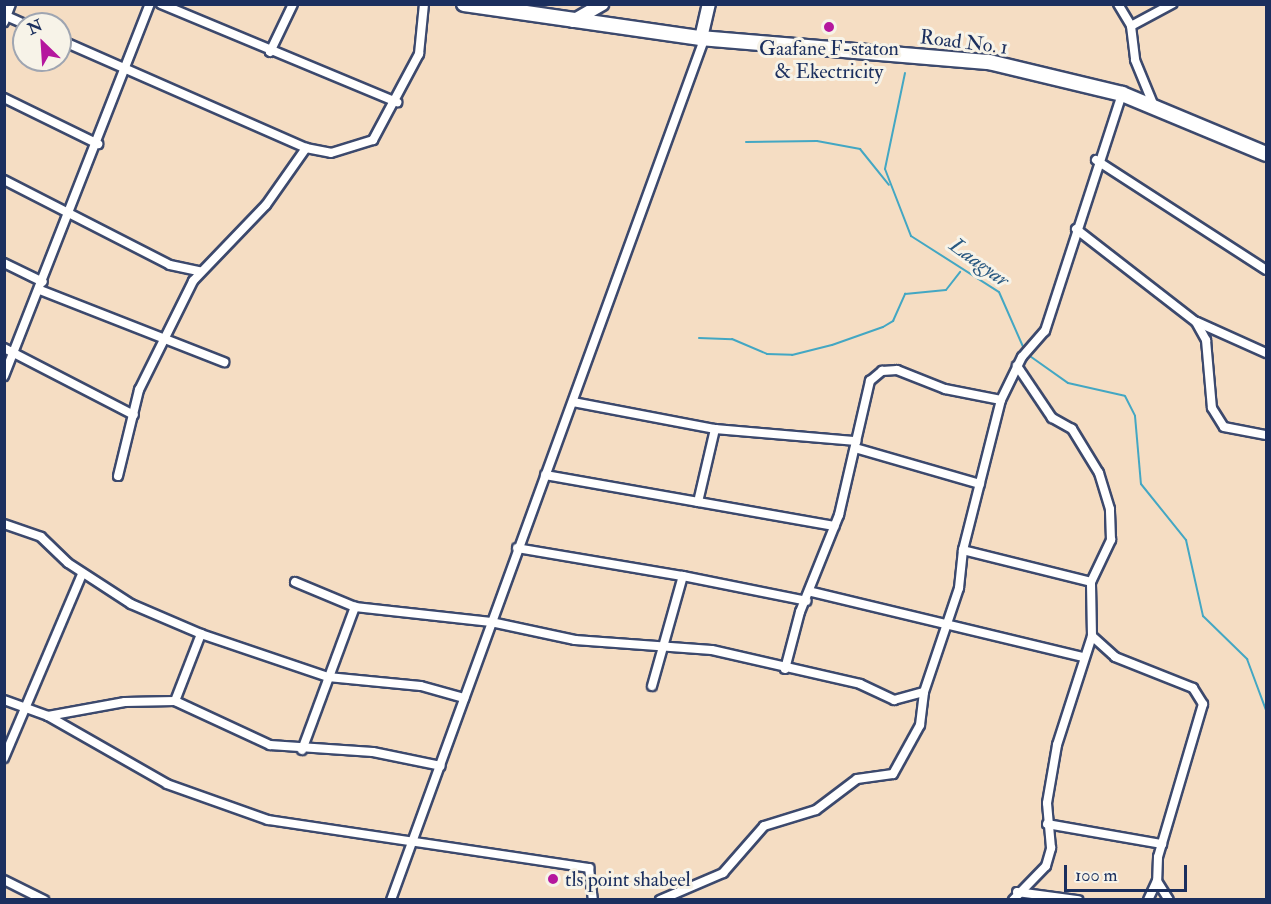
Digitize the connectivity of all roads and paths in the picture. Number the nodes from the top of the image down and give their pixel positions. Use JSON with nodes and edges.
{"nodes":[{"id":1,"x":11,"y":4,"type":"edge"},
{"id":2,"x":150,"y":4,"type":"edge"},
{"id":3,"x":161,"y":4,"type":"edge"},
{"id":4,"x":293,"y":4,"type":"edge"},
{"id":5,"x":424,"y":4,"type":"edge"},
{"id":6,"x":464,"y":4,"type":"edge"},
{"id":7,"x":603,"y":4,"type":"edge"},
{"id":8,"x":709,"y":4,"type":"edge"},
{"id":9,"x":1118,"y":4,"type":"edge"},
{"id":10,"x":1172,"y":4,"type":"edge"},
{"id":11,"x":496,"y":8,"type":"edge"},
{"id":12,"x":5,"y":18,"type":"edge"},
{"id":13,"x":573,"y":21,"type":"junction"},
{"id":14,"x":1131,"y":26,"type":"junction"},
{"id":15,"x":703,"y":38,"type":"junction"},
{"id":16,"x":72,"y":45,"type":"edge"},
{"id":17,"x":270,"y":52,"type":"junction"},
{"id":18,"x":126,"y":69,"type":"junction"},
{"id":19,"x":1122,"y":94,"type":"junction"},
{"id":20,"x":4,"y":98,"type":"edge"},
{"id":21,"x":397,"y":102,"type":"junction"},
{"id":22,"x":1154,"y":106,"type":"junction"},
{"id":23,"x":98,"y":144,"type":"junction"},
{"id":24,"x":306,"y":148,"type":"junction"},
{"id":25,"x":1266,"y":154,"type":"edge"},
{"id":26,"x":1096,"y":160,"type":"junction"},
{"id":27,"x":4,"y":180,"type":"edge"},
{"id":28,"x":72,"y":214,"type":"junction"},
{"id":29,"x":1076,"y":229,"type":"junction"},
{"id":30,"x":4,"y":263,"type":"edge"},
{"id":31,"x":1266,"y":270,"type":"edge"},
{"id":32,"x":199,"y":271,"type":"junction"},
{"id":33,"x":41,"y":286,"type":"junction"},
{"id":34,"x":1196,"y":322,"type":"junction"},
{"id":35,"x":164,"y":340,"type":"junction"},
{"id":36,"x":4,"y":348,"type":"edge"},
{"id":37,"x":14,"y":353,"type":"junction"},
{"id":38,"x":1266,"y":353,"type":"edge"},
{"id":39,"x":224,"y":362,"type":"dead end"},
{"id":40,"x":1017,"y":366,"type":"junction"},
{"id":41,"x":4,"y":376,"type":"edge"},
{"id":42,"x":1001,"y":400,"type":"junction"},
{"id":43,"x":573,"y":402,"type":"junction"},
{"id":44,"x":134,"y":415,"type":"junction"},
{"id":45,"x":716,"y":429,"type":"junction"},
{"id":46,"x":1266,"y":435,"type":"edge"},
{"id":47,"x":856,"y":445,"type":"junction"},
{"id":48,"x":545,"y":475,"type":"junction"},
{"id":49,"x":118,"y":476,"type":"dead end"},
{"id":50,"x":980,"y":484,"type":"junction"},
{"id":51,"x":698,"y":502,"type":"junction"},
{"id":52,"x":4,"y":524,"type":"edge"},
{"id":53,"x":835,"y":526,"type":"junction"},
{"id":54,"x":517,"y":548,"type":"junction"},
{"id":55,"x":963,"y":550,"type":"junction"},
{"id":56,"x":82,"y":574,"type":"junction"},
{"id":57,"x":682,"y":576,"type":"junction"},
{"id":58,"x":295,"y":582,"type":"dead end"},
{"id":59,"x":1091,"y":582,"type":"junction"},
{"id":60,"x":812,"y":592,"type":"junction"},
{"id":61,"x":807,"y":601,"type":"junction"},
{"id":62,"x":355,"y":607,"type":"junction"},
{"id":63,"x":491,"y":622,"type":"junction"},
{"id":64,"x":946,"y":625,"type":"junction"},
{"id":65,"x":201,"y":634,"type":"junction"},
{"id":66,"x":1092,"y":636,"type":"junction"},
{"id":67,"x":667,"y":644,"type":"junction"},
{"id":68,"x":1083,"y":657,"type":"junction"},
{"id":69,"x":785,"y":669,"type":"junction"},
{"id":70,"x":328,"y":677,"type":"junction"},
{"id":71,"x":652,"y":686,"type":"dead end"},
{"id":72,"x":924,"y":692,"type":"junction"},
{"id":73,"x":464,"y":698,"type":"junction"},
{"id":74,"x":4,"y":700,"type":"edge"},
{"id":75,"x":175,"y":701,"type":"junction"},
{"id":76,"x":25,"y":710,"type":"junction"},
{"id":77,"x":48,"y":716,"type":"junction"},
{"id":78,"x":302,"y":750,"type":"junction"},
{"id":79,"x":4,"y":758,"type":"edge"},
{"id":80,"x":441,"y":766,"type":"junction"},
{"id":81,"x":1047,"y":824,"type":"junction"},
{"id":82,"x":1162,"y":843,"type":"junction"},
{"id":83,"x":412,"y":844,"type":"junction"},
{"id":84,"x":4,"y":880,"type":"edge"},
{"id":85,"x":1157,"y":881,"type":"junction"},
{"id":86,"x":1015,"y":896,"type":"edge"},
{"id":87,"x":44,"y":900,"type":"edge"},
{"id":88,"x":391,"y":900,"type":"edge"},
{"id":89,"x":593,"y":900,"type":"edge"},
{"id":90,"x":660,"y":900,"type":"edge"},
{"id":91,"x":1078,"y":900,"type":"edge"},
{"id":92,"x":1148,"y":900,"type":"edge"},
{"id":93,"x":1169,"y":900,"type":"edge"}],
"edges":[{"from":1,"to":12,"type":"street"},
{"from":2,"to":18,"type":"street"},
{"from":3,"to":17,"type":"street"},
{"from":4,"to":17,"type":"street"},
{"from":5,"to":21,"type":"street"},
{"from":6,"to":11,"type":"highway","name":"Road No. 1"},
{"from":7,"to":13,"type":"main road"},
{"from":8,"to":15,"type":"main road"},
{"from":9,"to":14,"type":"street"},
{"from":10,"to":14,"type":"street"},
{"from":11,"to":13,"type":"highway","name":"Road No. 1"},
{"from":13,"to":15,"type":"highway","name":"Road No. 1"},
{"from":14,"to":22,"type":"street"},
{"from":15,"to":19,"type":"highway","name":"Road No. 1"},
{"from":15,"to":43,"type":"street"},
{"from":16,"to":18,"type":"street"},
{"from":17,"to":21,"type":"street"},
{"from":18,"to":23,"type":"street"},
{"from":18,"to":24,"type":"street"},
{"from":19,"to":22,"type":"highway","name":"Road No. 1"},
{"from":19,"to":26,"type":"street"},
{"from":20,"to":23,"type":"street"},
{"from":21,"to":24,"type":"street"},
{"from":22,"to":25,"type":"highway","name":"Road No. 1"},
{"from":23,"to":28,"type":"street"},
{"from":24,"to":32,"type":"street"},
{"from":26,"to":29,"type":"street"},
{"from":26,"to":31,"type":"street"},
{"from":27,"to":28,"type":"street"},
{"from":28,"to":32,"type":"street"},
{"from":28,"to":33,"type":"street"},
{"from":29,"to":34,"type":"street"},
{"from":29,"to":40,"type":"street"},
{"from":30,"to":33,"type":"street"},
{"from":32,"to":35,"type":"street"},
{"from":33,"to":35,"type":"street"},
{"from":33,"to":37,"type":"street"},
{"from":34,"to":38,"type":"street"},
{"from":34,"to":46,"type":"street"},
{"from":35,"to":39,"type":"street"},
{"from":35,"to":44,"type":"street"},
{"from":36,"to":37,"type":"street"},
{"from":37,"to":41,"type":"street"},
{"from":37,"to":44,"type":"street"},
{"from":40,"to":42,"type":"street"},
{"from":40,"to":59,"type":"street"},
{"from":42,"to":47,"type":"street"},
{"from":42,"to":50,"type":"street"},
{"from":43,"to":45,"type":"street"},
{"from":43,"to":48,"type":"street"},
{"from":44,"to":49,"type":"street"},
{"from":45,"to":47,"type":"street"},
{"from":45,"to":51,"type":"street"},
{"from":47,"to":50,"type":"street"},
{"from":47,"to":53,"type":"street"},
{"from":48,"to":51,"type":"street"},
{"from":48,"to":54,"type":"street"},
{"from":50,"to":55,"type":"street"},
{"from":51,"to":53,"type":"street"},
{"from":52,"to":56,"type":"street"},
{"from":53,"to":60,"type":"street"},
{"from":54,"to":57,"type":"street"},
{"from":54,"to":63,"type":"street"},
{"from":55,"to":59,"type":"street"},
{"from":55,"to":64,"type":"street"},
{"from":56,"to":65,"type":"street"},
{"from":56,"to":76,"type":"street"},
{"from":57,"to":61,"type":"street"},
{"from":57,"to":67,"type":"street"},
{"from":58,"to":62,"type":"street"},
{"from":59,"to":66,"type":"street"},
{"from":60,"to":61,"type":"street"},
{"from":60,"to":64,"type":"street"},
{"from":61,"to":69,"type":"street"},
{"from":62,"to":63,"type":"street"},
{"from":62,"to":70,"type":"street"},
{"from":63,"to":67,"type":"street"},
{"from":63,"to":73,"type":"street"},
{"from":64,"to":68,"type":"street"},
{"from":64,"to":72,"type":"street"},
{"from":65,"to":70,"type":"street"},
{"from":65,"to":75,"type":"street"},
{"from":66,"to":68,"type":"street"},
{"from":66,"to":82,"type":"street"},
{"from":67,"to":69,"type":"street"},
{"from":67,"to":71,"type":"street"},
{"from":68,"to":81,"type":"street"},
{"from":69,"to":72,"type":"street"},
{"from":70,"to":73,"type":"street"},
{"from":70,"to":78,"type":"street"},
{"from":72,"to":90,"type":"street"},
{"from":73,"to":80,"type":"street"},
{"from":74,"to":76,"type":"street"},
{"from":75,"to":77,"type":"street"},
{"from":75,"to":78,"type":"street"},
{"from":76,"to":77,"type":"street"},
{"from":76,"to":79,"type":"street"},
{"from":77,"to":83,"type":"street"},
{"from":78,"to":80,"type":"street"},
{"from":80,"to":83,"type":"street"},
{"from":81,"to":82,"type":"street"},
{"from":81,"to":86,"type":"street"},
{"from":82,"to":85,"type":"street"},
{"from":83,"to":88,"type":"street"},
{"from":83,"to":89,"type":"street"},
{"from":84,"to":87,"type":"street"},
{"from":85,"to":92,"type":"street"},
{"from":85,"to":93,"type":"street"},
{"from":86,"to":91,"type":"street"}]}
